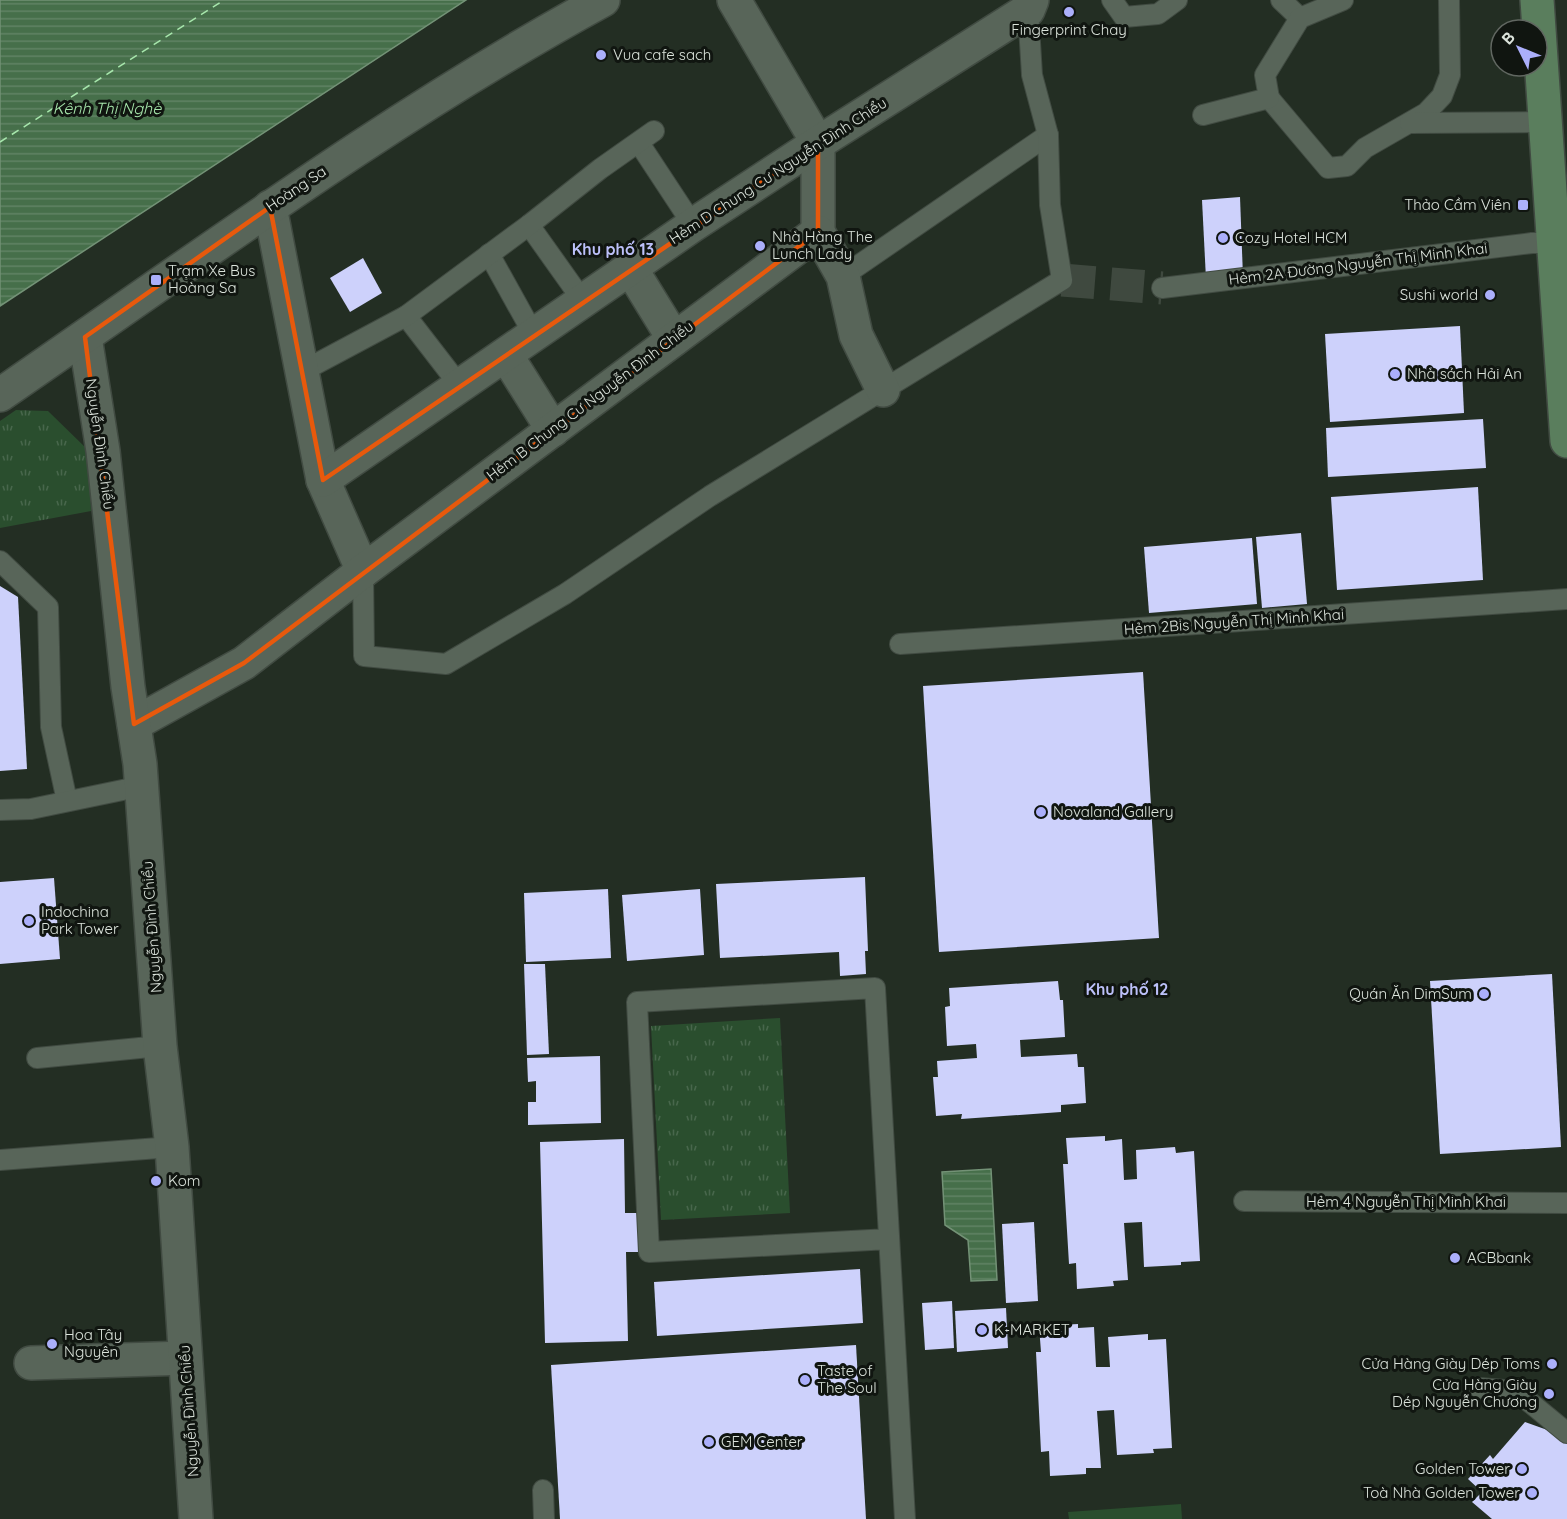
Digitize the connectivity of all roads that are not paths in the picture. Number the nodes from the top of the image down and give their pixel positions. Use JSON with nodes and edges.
{"nodes":[{"id":1,"x":603,"y":0,"type":"edge"},
{"id":2,"x":734,"y":0,"type":"edge"},
{"id":3,"x":1112,"y":0,"type":"edge"},
{"id":4,"x":1177,"y":0,"type":"edge"},
{"id":5,"x":1281,"y":0,"type":"edge"},
{"id":6,"x":1343,"y":0,"type":"edge"},
{"id":7,"x":1449,"y":0,"type":"edge"},
{"id":8,"x":1535,"y":1,"type":"edge"},
{"id":9,"x":1030,"y":5,"type":"edge"},
{"id":10,"x":1300,"y":18,"type":"junction"},
{"id":11,"x":1269,"y":98,"type":"junction"},
{"id":12,"x":1203,"y":115,"type":"dead end"},
{"id":13,"x":1544,"y":122,"type":"junction"},
{"id":14,"x":1410,"y":123,"type":"junction"},
{"id":15,"x":1048,"y":135,"type":"junction"},
{"id":16,"x":818,"y":143,"type":"junction"},
{"id":17,"x":270,"y":207,"type":"junction"},
{"id":18,"x":529,"y":225,"type":"junction"},
{"id":19,"x":693,"y":225,"type":"junction"},
{"id":20,"x":818,"y":232,"type":"junction"},
{"id":21,"x":1553,"y":243,"type":"junction"},
{"id":22,"x":489,"y":254,"type":"junction"},
{"id":23,"x":630,"y":269,"type":"junction"},
{"id":24,"x":843,"y":276,"type":"junction"},
{"id":25,"x":1162,"y":288,"type":"tunnel mouth"},
{"id":26,"x":584,"y":302,"type":"junction"},
{"id":27,"x":406,"y":316,"type":"junction"},
{"id":28,"x":534,"y":335,"type":"junction"},
{"id":29,"x":85,"y":337,"type":"junction"},
{"id":30,"x":674,"y":339,"type":"junction"},
{"id":31,"x":506,"y":355,"type":"junction"},
{"id":32,"x":301,"y":372,"type":"junction"},
{"id":33,"x":460,"y":386,"type":"junction"},
{"id":34,"x":883,"y":390,"type":"junction"},
{"id":35,"x":0,"y":395,"type":"edge"},
{"id":36,"x":553,"y":430,"type":"junction"},
{"id":37,"x":1567,"y":441,"type":"edge"},
{"id":38,"x":323,"y":480,"type":"junction"},
{"id":39,"x":0,"y":561,"type":"edge"},
{"id":40,"x":363,"y":571,"type":"junction"},
{"id":41,"x":1567,"y":599,"type":"edge"},
{"id":42,"x":900,"y":644,"type":"dead end"},
{"id":43,"x":134,"y":724,"type":"junction"},
{"id":44,"x":142,"y":786,"type":"junction"},
{"id":45,"x":67,"y":801,"type":"junction"},
{"id":46,"x":0,"y":810,"type":"edge"},
{"id":47,"x":160,"y":1046,"type":"junction"},
{"id":48,"x":37,"y":1058,"type":"dead end"},
{"id":49,"x":172,"y":1147,"type":"junction"},
{"id":50,"x":0,"y":1160,"type":"edge"},
{"id":51,"x":1245,"y":1201,"type":"dead end"},
{"id":52,"x":1567,"y":1203,"type":"edge"},
{"id":53,"x":889,"y":1239,"type":"junction"},
{"id":54,"x":185,"y":1358,"type":"junction"},
{"id":55,"x":31,"y":1363,"type":"dead end"},
{"id":56,"x":1479,"y":1388,"type":"dead end"},
{"id":57,"x":1567,"y":1433,"type":"edge"},
{"id":58,"x":543,"y":1490,"type":"dead end"},
{"id":59,"x":196,"y":1519,"type":"edge"},
{"id":60,"x":544,"y":1519,"type":"edge"},
{"id":61,"x":904,"y":1519,"type":"edge"}],
"edges":[{"from":1,"to":17,"type":"street","name":"Hoàng Sa"},
{"from":2,"to":16,"type":"street"},
{"from":3,"to":4,"type":"lane"},
{"from":5,"to":10,"type":"lane"},
{"from":6,"to":10,"type":"lane"},
{"from":7,"to":14,"type":"lane"},
{"from":8,"to":13,"type":"main road"},
{"from":9,"to":15,"type":"lane"},
{"from":9,"to":16,"type":"street","name":"Hẻm D Chung Cư Nguyễn Ðình Chiểu"},
{"from":10,"to":11,"type":"lane"},
{"from":11,"to":12,"type":"lane"},
{"from":11,"to":14,"type":"lane"},
{"from":13,"to":14,"type":"lane"},
{"from":13,"to":21,"type":"main road"},
{"from":15,"to":24,"type":"lane"},
{"from":15,"to":34,"type":"lane"},
{"from":16,"to":19,"type":"street","name":"Hẻm D Chung Cư Nguyễn Ðình Chiểu"},
{"from":16,"to":20,"type":"street"},
{"from":17,"to":29,"type":"street","name":"Hoàng Sa"},
{"from":17,"to":32,"type":"street"},
{"from":18,"to":19,"type":"lane"},
{"from":18,"to":22,"type":"lane"},
{"from":18,"to":26,"type":"lane"},
{"from":19,"to":23,"type":"street","name":"Hẻm D Chung Cư Nguyễn Ðình Chiểu"},
{"from":20,"to":24,"type":"street"},
{"from":20,"to":30,"type":"street","name":"Hẻm B Chung Cư Nguyễn Ðình Chiểu"},
{"from":21,"to":25,"type":"lane","name":"Hẻm 2A Đường Nguyễn Thị Minh Khai"},
{"from":21,"to":37,"type":"main road"},
{"from":22,"to":27,"type":"lane"},
{"from":22,"to":28,"type":"lane"},
{"from":23,"to":26,"type":"street","name":"Hẻm D Chung Cư Nguyễn Ðình Chiểu"},
{"from":23,"to":30,"type":"street"},
{"from":24,"to":34,"type":"street"},
{"from":26,"to":28,"type":"street","name":"Hẻm D Chung Cư Nguyễn Ðình Chiểu"},
{"from":27,"to":32,"type":"lane"},
{"from":27,"to":33,"type":"lane"},
{"from":28,"to":31,"type":"street","name":"Hẻm D Chung Cư Nguyễn Ðình Chiểu"},
{"from":29,"to":35,"type":"street","name":"Hoàng Sa"},
{"from":29,"to":43,"type":"street","name":"Nguyễn Đình Chiểu"},
{"from":30,"to":36,"type":"street","name":"Hẻm B Chung Cư Nguyễn Ðình Chiểu"},
{"from":31,"to":33,"type":"street","name":"Hẻm D Chung Cư Nguyễn Ðình Chiểu"},
{"from":31,"to":36,"type":"street"},
{"from":32,"to":38,"type":"street"},
{"from":33,"to":38,"type":"street","name":"Hẻm D Chung Cư Nguyễn Ðình Chiểu"},
{"from":34,"to":40,"type":"lane"},
{"from":36,"to":40,"type":"street","name":"Hẻm B Chung Cư Nguyễn Ðình Chiểu"},
{"from":38,"to":40,"type":"street"},
{"from":39,"to":45,"type":"lane"},
{"from":40,"to":43,"type":"street","name":"Hẻm B Chung Cư Nguyễn Ðình Chiểu"},
{"from":41,"to":42,"type":"lane","name":"Hẻm 2Bis Nguyễn Thị Minh Khai"},
{"from":43,"to":44,"type":"street","name":"Nguyễn Đình Chiểu"},
{"from":44,"to":45,"type":"lane"},
{"from":44,"to":47,"type":"street","name":"Nguyễn Đình Chiểu"},
{"from":45,"to":46,"type":"lane"},
{"from":47,"to":48,"type":"lane"},
{"from":47,"to":49,"type":"street","name":"Nguyễn Đình Chiểu"},
{"from":49,"to":50,"type":"lane"},
{"from":49,"to":54,"type":"street","name":"Nguyễn Đình Chiểu"},
{"from":51,"to":52,"type":"lane","name":"Hẻm 4 Nguyễn Thị Minh Khai"},
{"from":53,"to":53,"type":"lane"},
{"from":53,"to":61,"type":"lane"},
{"from":54,"to":55,"type":"street"},
{"from":54,"to":59,"type":"street","name":"Nguyễn Đình Chiểu"},
{"from":56,"to":57,"type":"lane"},
{"from":58,"to":60,"type":"lane"}]}
